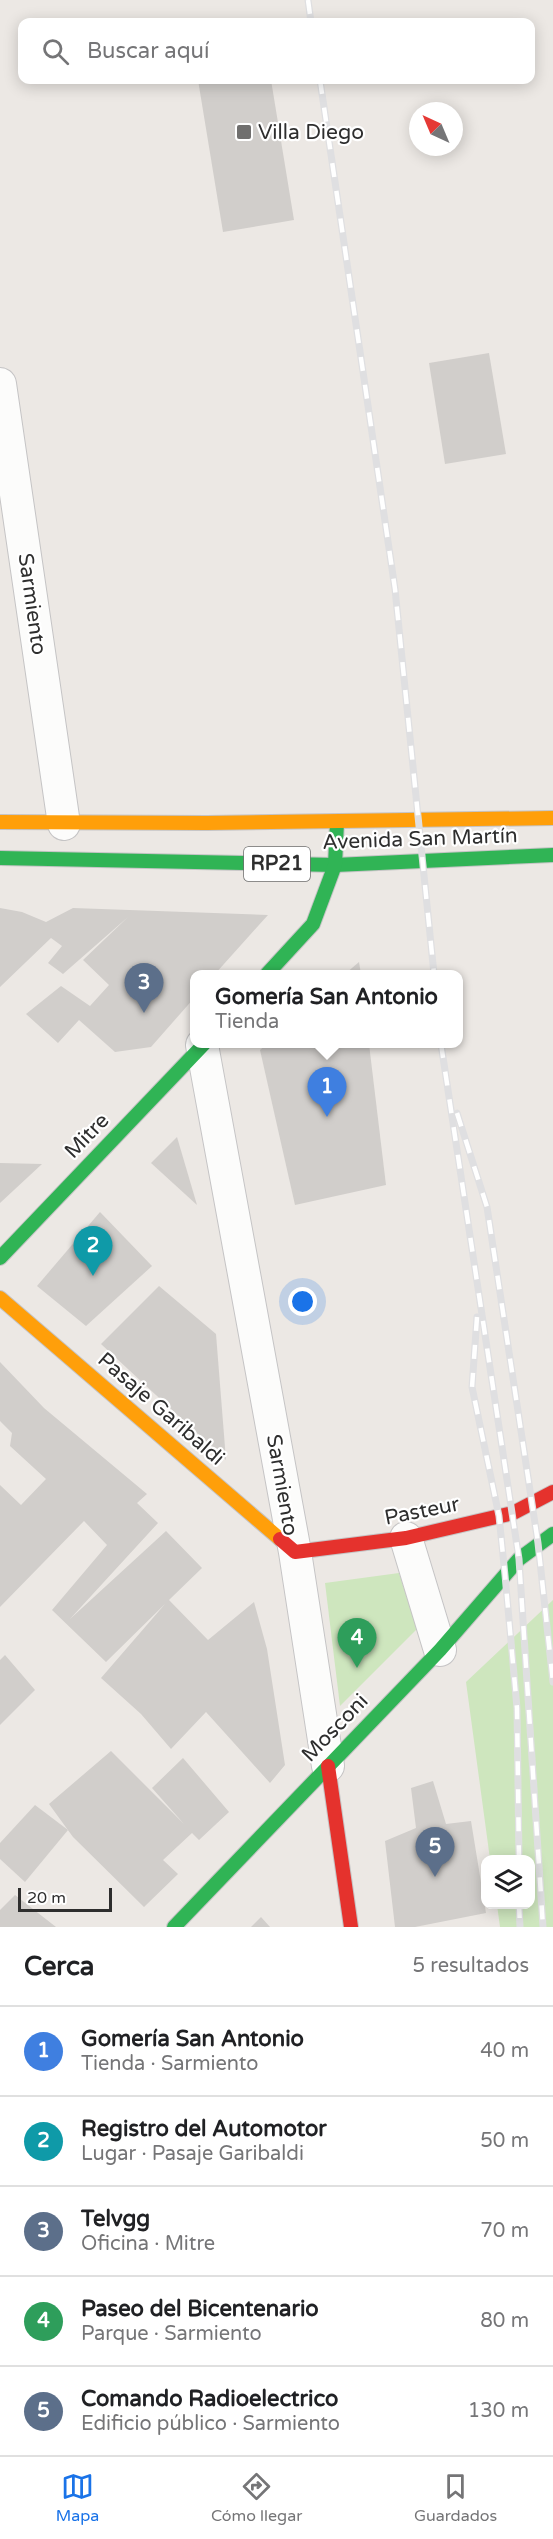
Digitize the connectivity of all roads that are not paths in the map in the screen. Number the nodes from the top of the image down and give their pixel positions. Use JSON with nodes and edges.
{"nodes":[{"id":1,"x":0,"y":384,"type":"edge"},
{"id":2,"x":553,"y":818,"type":"edge"},
{"id":3,"x":0,"y":822,"type":"edge"},
{"id":4,"x":337,"y":822,"type":"junction"},
{"id":5,"x":64,"y":824,"type":"junction"},
{"id":6,"x":553,"y":855,"type":"edge"},
{"id":7,"x":0,"y":858,"type":"edge"},
{"id":8,"x":335,"y":865,"type":"junction"},
{"id":9,"x":272,"y":970,"type":"edge"},
{"id":10,"x":199,"y":1048,"type":"edge"},
{"id":11,"x":204,"y":1048,"type":"edge"},
{"id":12,"x":0,"y":1258,"type":"edge"},
{"id":13,"x":0,"y":1298,"type":"edge"},
{"id":14,"x":553,"y":1492,"type":"edge"},
{"id":15,"x":553,"y":1534,"type":"edge"},
{"id":16,"x":406,"y":1538,"type":"junction"},
{"id":17,"x":295,"y":1552,"type":"junction"},
{"id":18,"x":440,"y":1650,"type":"junction"},
{"id":19,"x":328,"y":1766,"type":"junction"},
{"id":20,"x":174,"y":1927,"type":"edge"},
{"id":21,"x":351,"y":1927,"type":"edge"}],
"edges":[{"from":1,"to":5,"type":"street","name":"Sarmiento"},
{"from":2,"to":4,"type":"street","name":"Avenida San Martín","number":"RP21"},
{"from":3,"to":5,"type":"street","name":"Avenida San Martín","number":"RP21"},
{"from":4,"to":5,"type":"street","name":"Avenida San Martín","number":"RP21"},
{"from":4,"to":8,"type":"street"},
{"from":6,"to":8,"type":"street","name":"Avenida San Martín","number":"RP21"},
{"from":7,"to":8,"type":"street","name":"Avenida San Martín","number":"RP21"},
{"from":8,"to":9,"type":"street"},
{"from":10,"to":12,"type":"street","name":"Mitre"},
{"from":11,"to":17,"type":"street","name":"Sarmiento"},
{"from":13,"to":17,"type":"street","name":"Pasaje Garibaldi"},
{"from":14,"to":16,"type":"street","name":"Pasteur"},
{"from":15,"to":18,"type":"street","name":"Mosconi"},
{"from":16,"to":17,"type":"street","name":"Pasteur"},
{"from":16,"to":18,"type":"street"},
{"from":17,"to":19,"type":"street","name":"Sarmiento"},
{"from":18,"to":19,"type":"street","name":"Mosconi"},
{"from":19,"to":20,"type":"street","name":"Mosconi"},
{"from":19,"to":21,"type":"street","name":"Sarmiento"}]}
